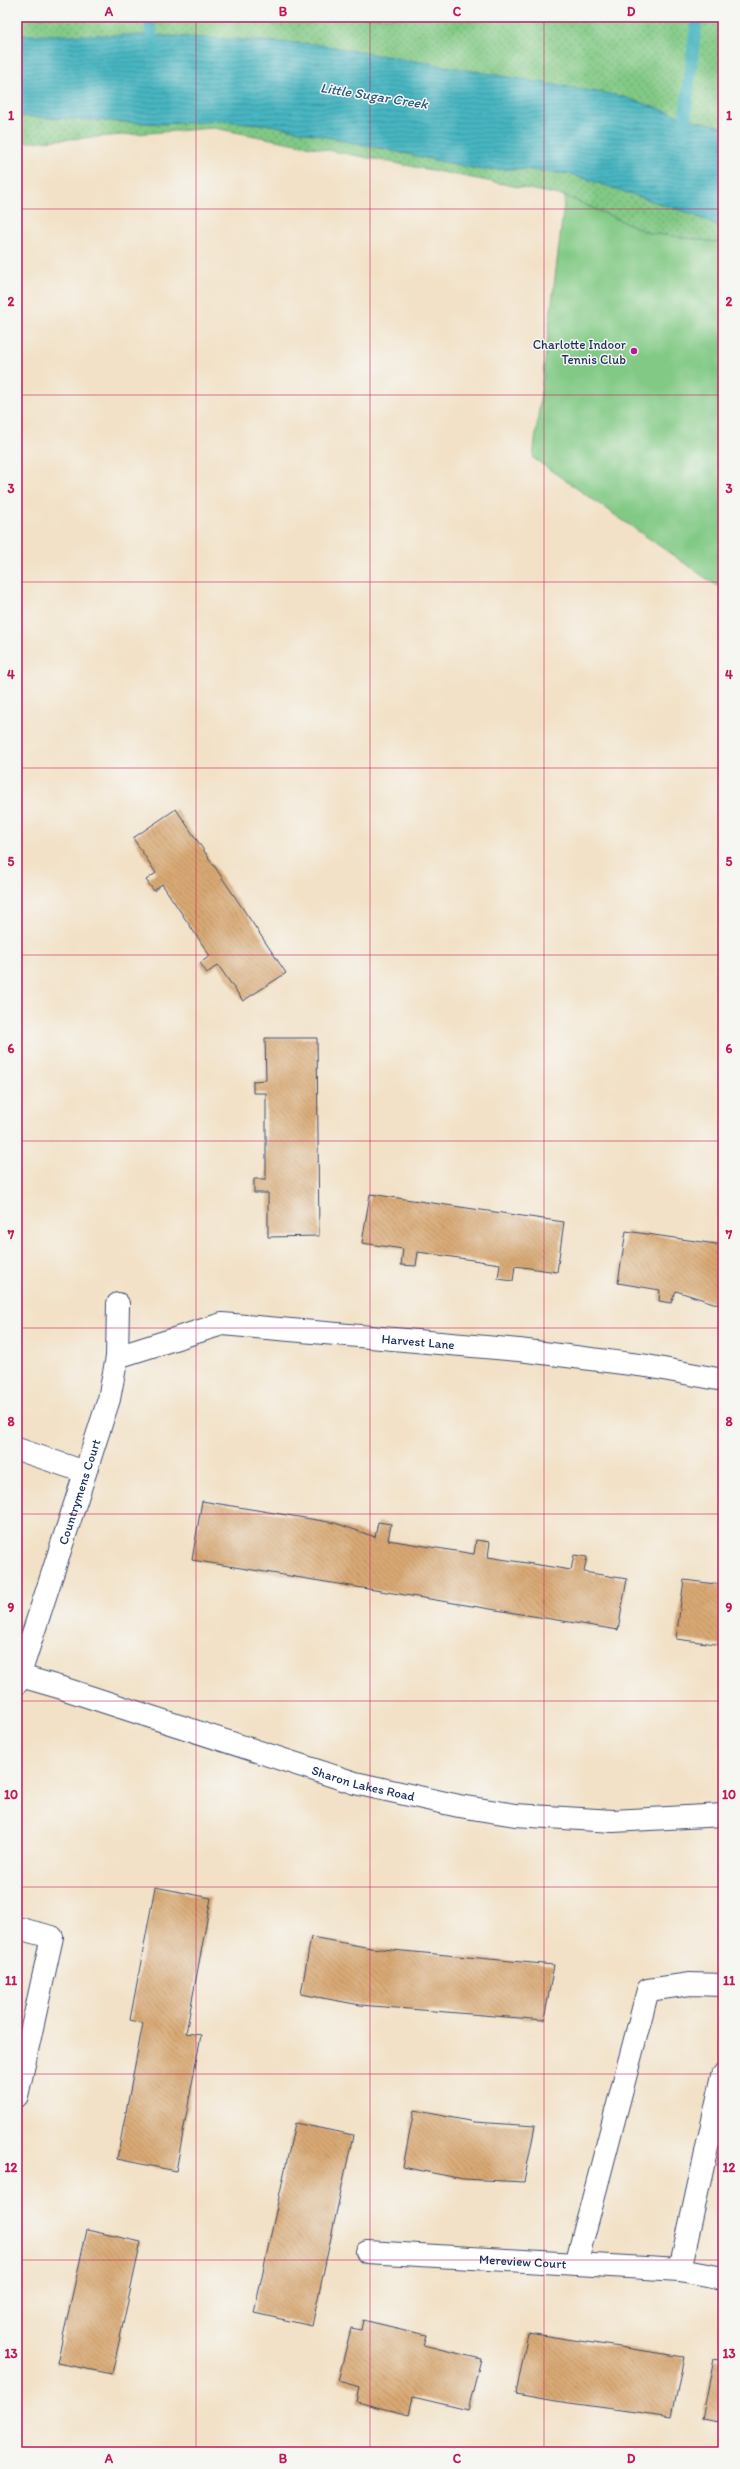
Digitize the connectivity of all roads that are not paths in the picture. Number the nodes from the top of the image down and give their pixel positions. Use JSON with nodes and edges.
{"nodes":[{"id":1,"x":118,"y":1304,"type":"dead end"},
{"id":2,"x":117,"y":1357,"type":"junction"},
{"id":3,"x":723,"y":1380,"type":"edge"},
{"id":4,"x":17,"y":1449,"type":"edge"},
{"id":5,"x":85,"y":1472,"type":"junction"},
{"id":6,"x":17,"y":1678,"type":"edge"},
{"id":7,"x":723,"y":1815,"type":"edge"},
{"id":8,"x":17,"y":1928,"type":"edge"},
{"id":9,"x":723,"y":1985,"type":"edge"},
{"id":10,"x":723,"y":2075,"type":"edge"},
{"id":11,"x":17,"y":2096,"type":"edge"},
{"id":12,"x":367,"y":2252,"type":"dead end"},
{"id":13,"x":576,"y":2264,"type":"junction"},
{"id":14,"x":680,"y":2270,"type":"junction"},
{"id":15,"x":723,"y":2278,"type":"edge"}],
"edges":[{"from":1,"to":2,"type":"street","name":"Countrymens Court"},
{"from":2,"to":3,"type":"street","name":"Harvest Lane"},
{"from":2,"to":5,"type":"street","name":"Countrymens Court"},
{"from":4,"to":5,"type":"street"},
{"from":5,"to":6,"type":"street","name":"Countrymens Court"},
{"from":6,"to":7,"type":"street","name":"Sharon Lakes Road"},
{"from":8,"to":11,"type":"street"},
{"from":9,"to":13,"type":"street"},
{"from":10,"to":14,"type":"street"},
{"from":12,"to":13,"type":"street","name":"Mereview Court"},
{"from":13,"to":14,"type":"street","name":"Mereview Court"},
{"from":14,"to":15,"type":"street","name":"Mereview Court"}]}
